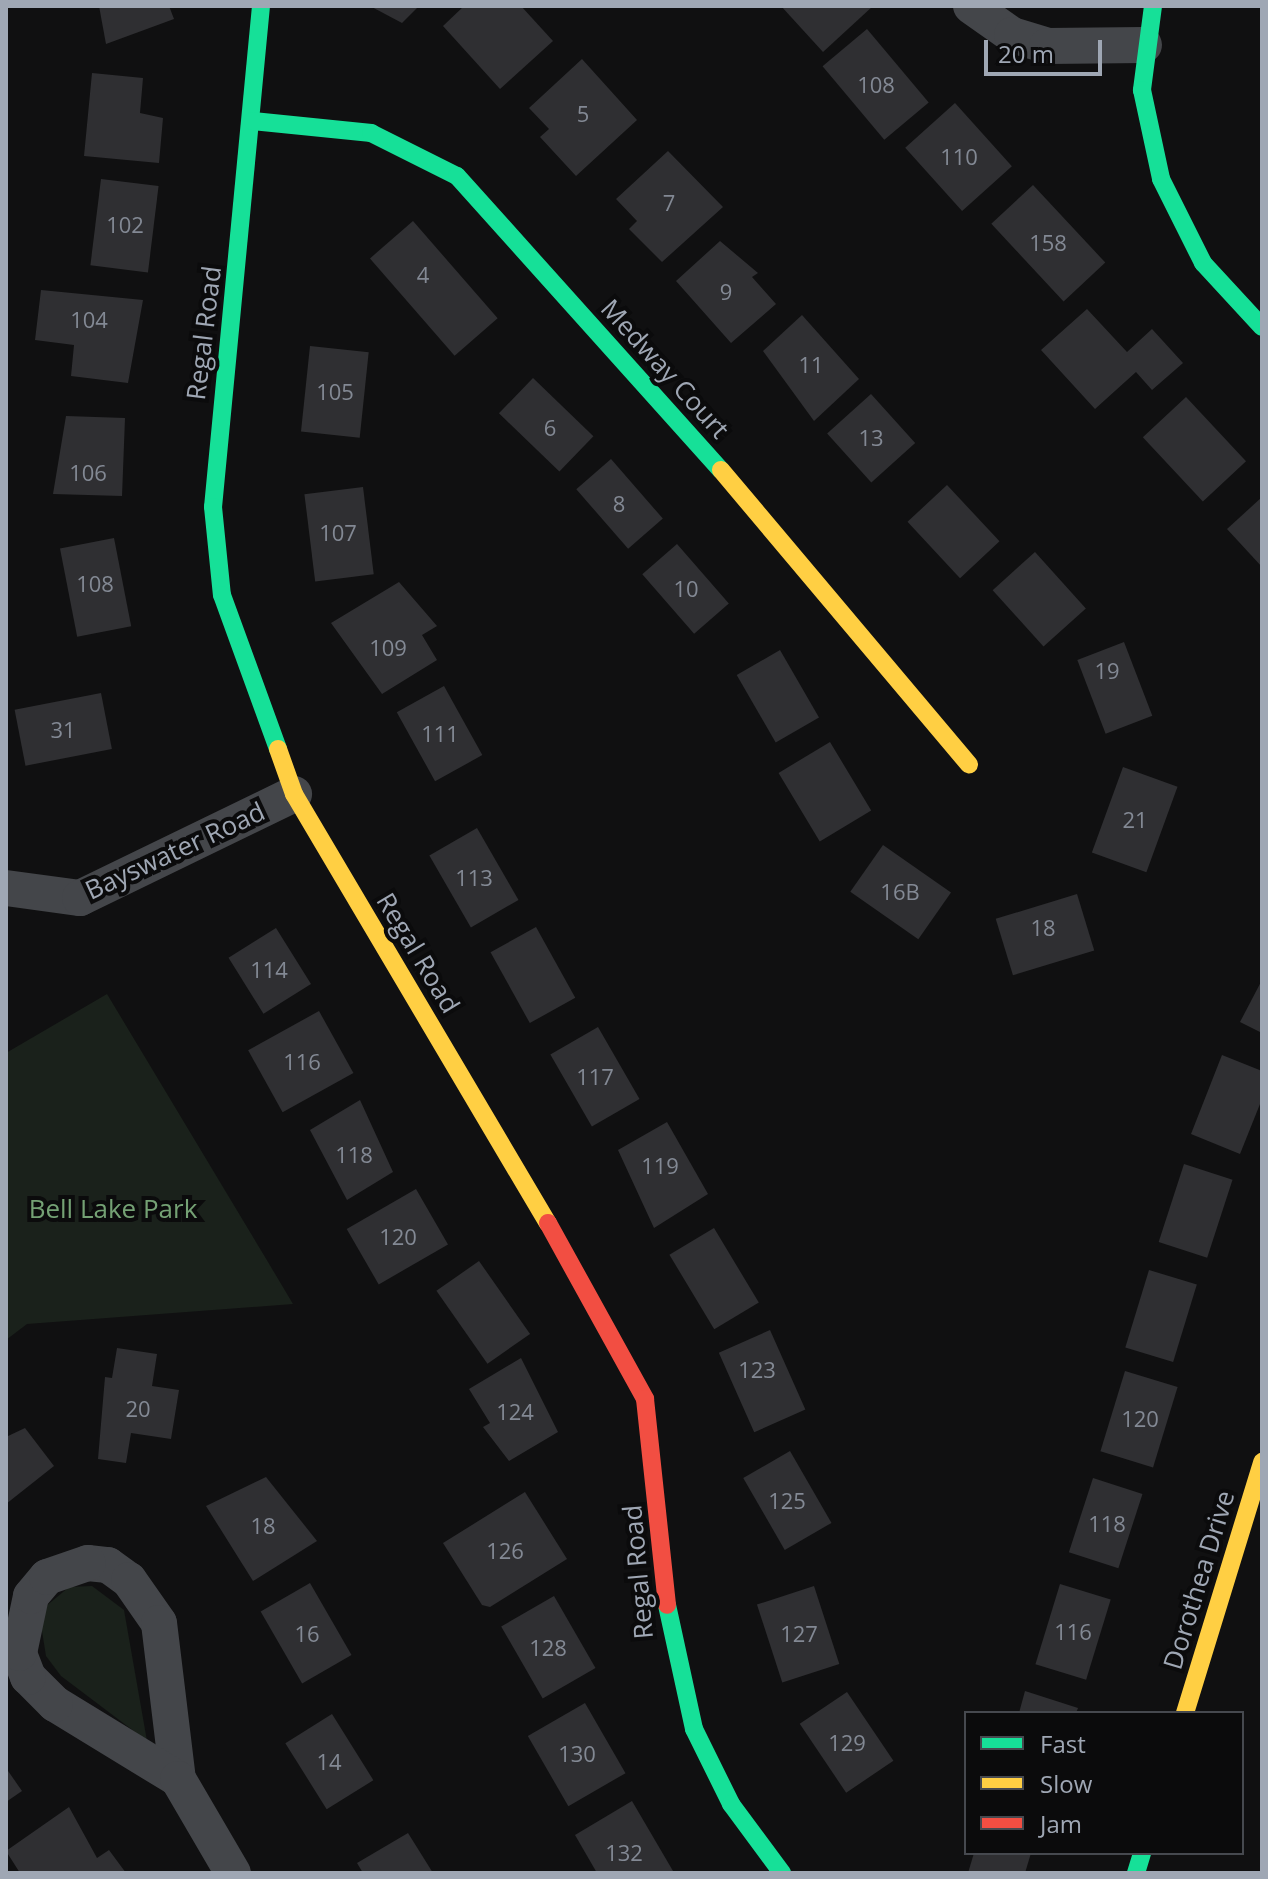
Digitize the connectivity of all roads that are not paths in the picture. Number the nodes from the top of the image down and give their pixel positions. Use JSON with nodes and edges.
{"nodes":[{"id":1,"x":261,"y":6,"type":"edge"},
{"id":2,"x":971,"y":6,"type":"edge"},
{"id":3,"x":1153,"y":6,"type":"edge"},
{"id":4,"x":1144,"y":45,"type":"junction"},
{"id":5,"x":253,"y":121,"type":"junction"},
{"id":6,"x":1262,"y":327,"type":"edge"},
{"id":7,"x":969,"y":764,"type":"dead end"},
{"id":8,"x":294,"y":794,"type":"junction"},
{"id":9,"x":6,"y":888,"type":"edge"},
{"id":10,"x":1262,"y":1462,"type":"edge"},
{"id":11,"x":1186,"y":1711,"type":"edge"},
{"id":12,"x":178,"y":1779,"type":"junction"},
{"id":13,"x":233,"y":1873,"type":"edge"},
{"id":14,"x":782,"y":1873,"type":"edge"}],
"edges":[{"from":1,"to":5,"type":"street","name":"Regal Road"},
{"from":2,"to":4,"type":"street"},
{"from":3,"to":4,"type":"street"},
{"from":4,"to":6,"type":"street"},
{"from":5,"to":7,"type":"street","name":"Medway Court"},
{"from":5,"to":8,"type":"street","name":"Regal Road"},
{"from":8,"to":9,"type":"street","name":"Bayswater Road"},
{"from":8,"to":14,"type":"street","name":"Regal Road"},
{"from":10,"to":11,"type":"street","name":"Dorothea Drive"},
{"from":12,"to":12,"type":"street"},
{"from":12,"to":13,"type":"street"}]}
